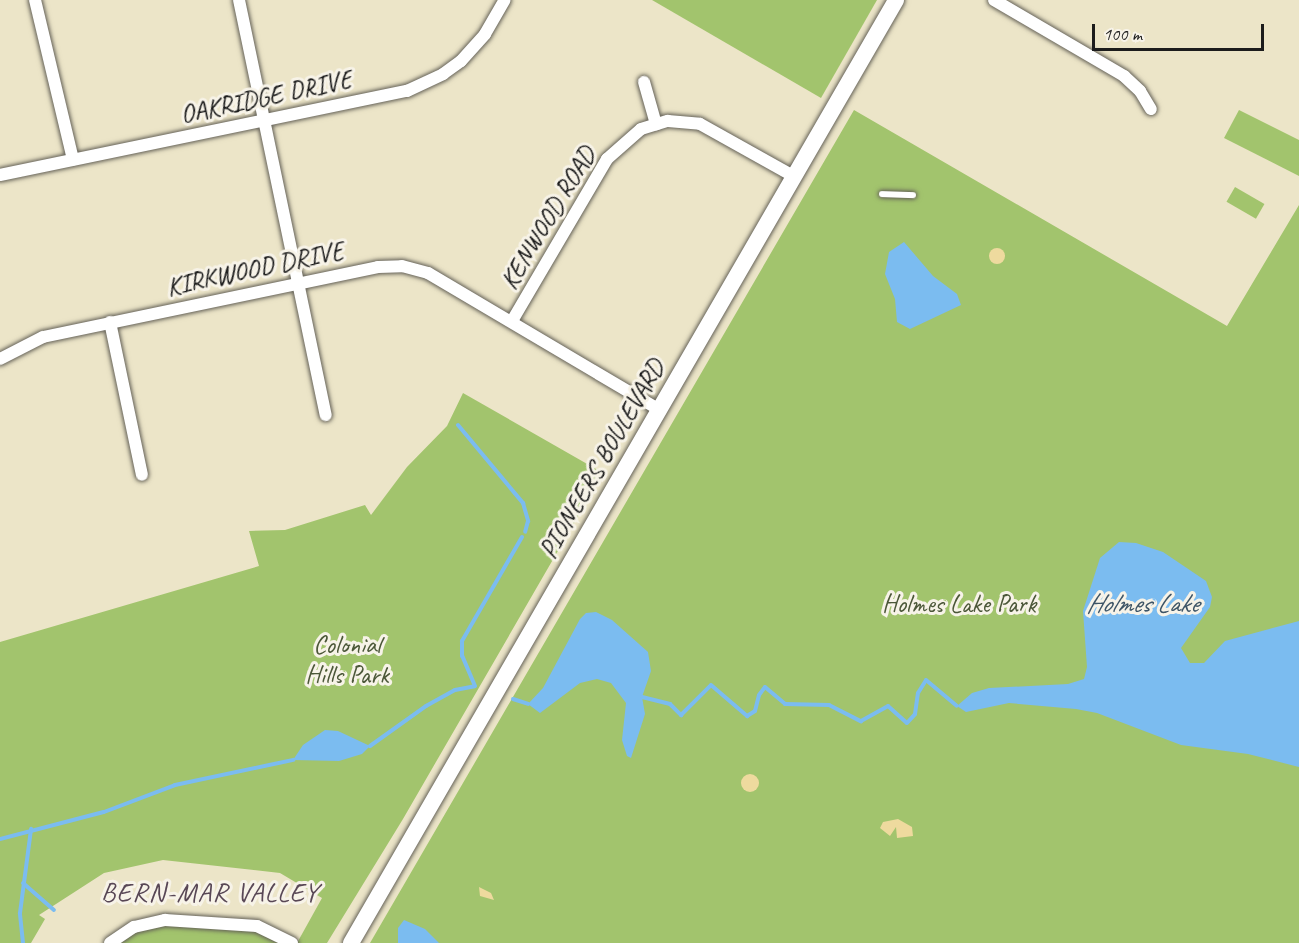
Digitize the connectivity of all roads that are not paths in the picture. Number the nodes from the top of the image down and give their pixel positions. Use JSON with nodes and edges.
{"nodes":[{"id":1,"x":35,"y":0,"type":"edge"},
{"id":2,"x":239,"y":0,"type":"edge"},
{"id":3,"x":505,"y":0,"type":"edge"},
{"id":4,"x":896,"y":0,"type":"edge"},
{"id":5,"x":994,"y":0,"type":"edge"},
{"id":6,"x":644,"y":82,"type":"dead end"},
{"id":7,"x":1150,"y":109,"type":"dead end"},
{"id":8,"x":264,"y":121,"type":"junction"},
{"id":9,"x":656,"y":124,"type":"junction"},
{"id":10,"x":73,"y":160,"type":"junction"},
{"id":11,"x":0,"y":175,"type":"edge"},
{"id":12,"x":795,"y":177,"type":"junction"},
{"id":13,"x":882,"y":194,"type":"dead end"},
{"id":14,"x":913,"y":195,"type":"dead end"},
{"id":15,"x":298,"y":283,"type":"junction"},
{"id":16,"x":512,"y":321,"type":"junction"},
{"id":17,"x":110,"y":322,"type":"junction"},
{"id":18,"x":0,"y":359,"type":"edge"},
{"id":19,"x":660,"y":410,"type":"junction"},
{"id":20,"x":326,"y":415,"type":"dead end"},
{"id":21,"x":142,"y":475,"type":"dead end"},
{"id":22,"x":110,"y":943,"type":"edge"},
{"id":23,"x":292,"y":943,"type":"edge"},
{"id":24,"x":351,"y":943,"type":"edge"}],
"edges":[{"from":1,"to":10,"type":"street"},
{"from":2,"to":8,"type":"street"},
{"from":3,"to":8,"type":"street","name":"OAKRIDGE DRIVE"},
{"from":4,"to":12,"type":"main road","name":"PIONEERS BOULEVARD"},
{"from":5,"to":7,"type":"street"},
{"from":6,"to":9,"type":"street"},
{"from":8,"to":10,"type":"street","name":"OAKRIDGE DRIVE"},
{"from":8,"to":15,"type":"street"},
{"from":9,"to":12,"type":"street"},
{"from":9,"to":16,"type":"street","name":"KENWOOD ROAD"},
{"from":10,"to":11,"type":"street","name":"OAKRIDGE DRIVE"},
{"from":12,"to":19,"type":"main road","name":"PIONEERS BOULEVARD"},
{"from":13,"to":14,"type":"lane"},
{"from":15,"to":16,"type":"street","name":"KIRKWOOD DRIVE"},
{"from":15,"to":17,"type":"street","name":"KIRKWOOD DRIVE"},
{"from":15,"to":20,"type":"street"},
{"from":16,"to":19,"type":"street","name":"KIRKWOOD DRIVE"},
{"from":17,"to":18,"type":"street","name":"KIRKWOOD DRIVE"},
{"from":17,"to":21,"type":"street"},
{"from":19,"to":24,"type":"main road","name":"PIONEERS BOULEVARD"},
{"from":22,"to":23,"type":"street"}]}
